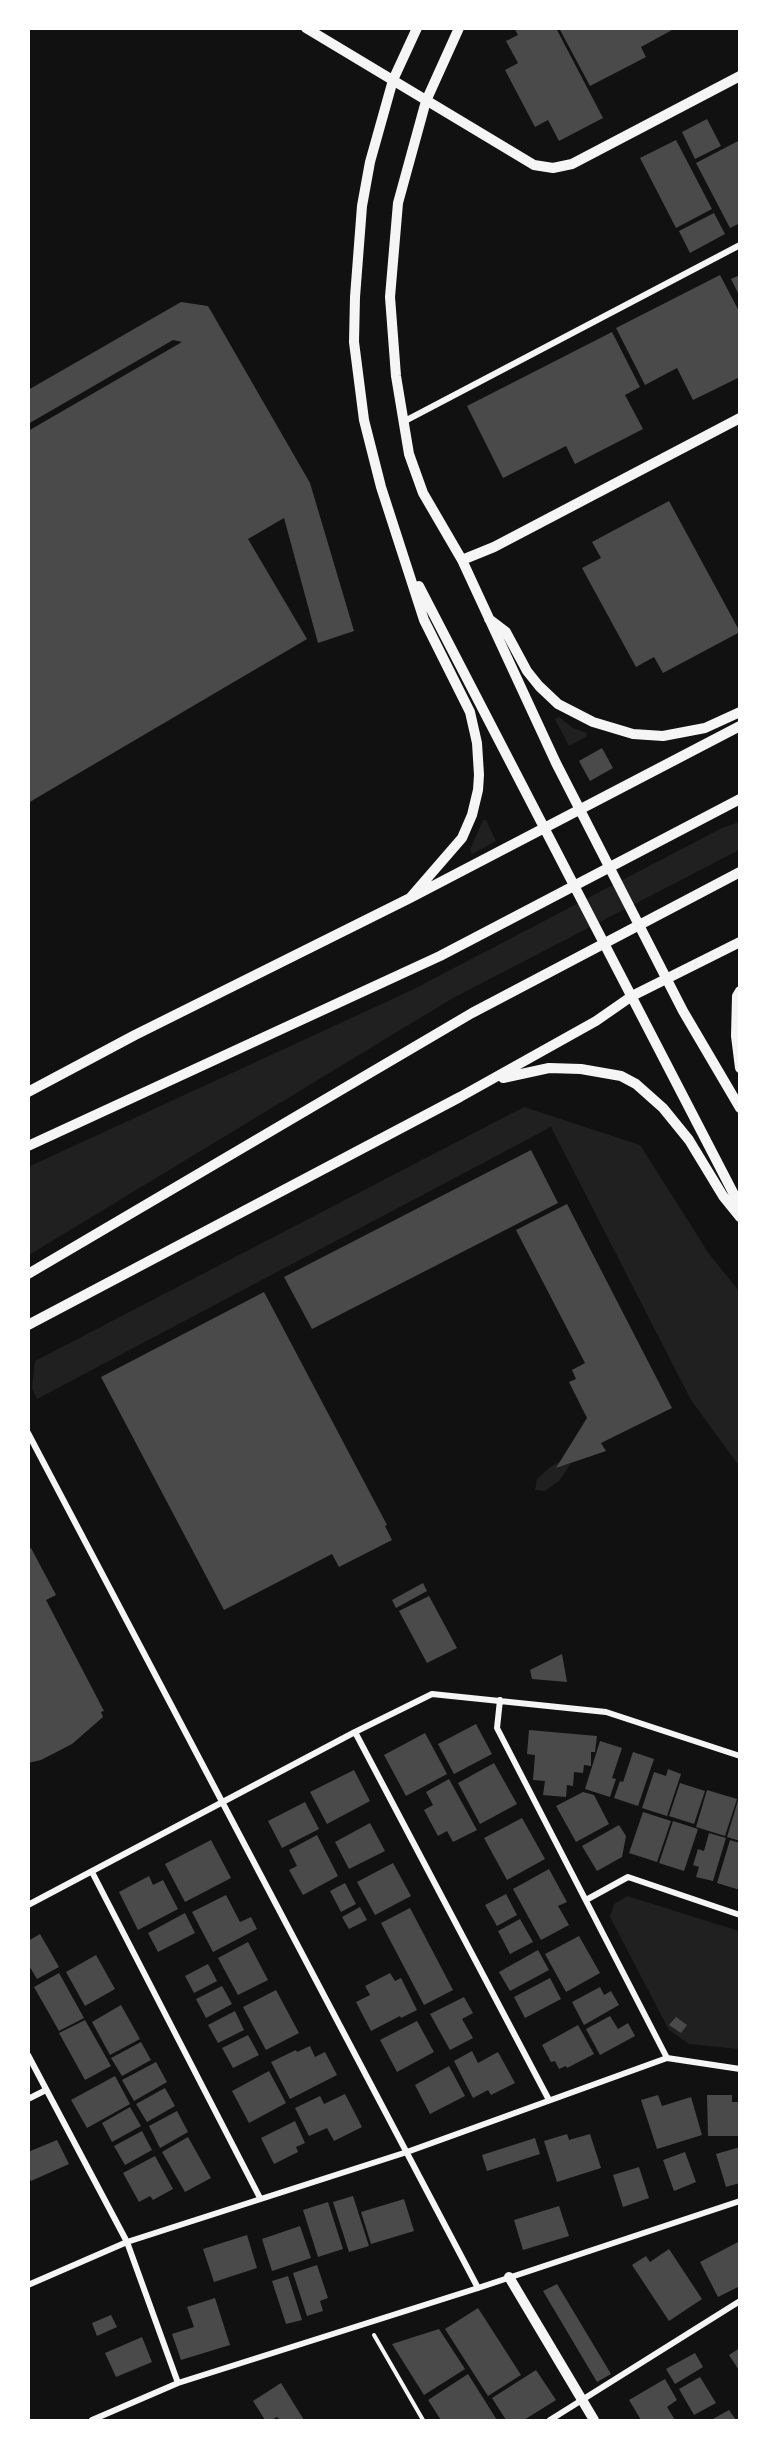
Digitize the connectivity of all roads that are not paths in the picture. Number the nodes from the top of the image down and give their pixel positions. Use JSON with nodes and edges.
{"nodes":[{"id":1,"x":306,"y":28,"type":"edge"},
{"id":2,"x":417,"y":28,"type":"edge"},
{"id":3,"x":459,"y":28,"type":"edge"},
{"id":4,"x":740,"y":76,"type":"edge"},
{"id":5,"x":393,"y":80,"type":"junction"},
{"id":6,"x":426,"y":101,"type":"junction"},
{"id":7,"x":740,"y":245,"type":"edge"},
{"id":8,"x":740,"y":418,"type":"edge"},
{"id":9,"x":403,"y":422,"type":"junction"},
{"id":10,"x":462,"y":560,"type":"junction"},
{"id":11,"x":408,"y":565,"type":"junction"},
{"id":12,"x":486,"y":618,"type":"junction"},
{"id":13,"x":740,"y":712,"type":"edge"},
{"id":14,"x":740,"y":726,"type":"edge"},
{"id":15,"x":737,"y":802,"type":"edge"},
{"id":16,"x":580,"y":810,"type":"junction"},
{"id":17,"x":544,"y":828,"type":"junction"},
{"id":18,"x":740,"y":872,"type":"edge"},
{"id":19,"x":410,"y":898,"type":"junction"},
{"id":20,"x":740,"y":942,"type":"edge"},
{"id":21,"x":667,"y":979,"type":"junction"},
{"id":22,"x":740,"y":991,"type":"edge"},
{"id":23,"x":632,"y":996,"type":"junction"},
{"id":24,"x":740,"y":1068,"type":"edge"},
{"id":25,"x":28,"y":1092,"type":"edge"},
{"id":26,"x":460,"y":1097,"type":"junction"},
{"id":27,"x":740,"y":1108,"type":"edge"},
{"id":28,"x":28,"y":1146,"type":"edge"},
{"id":29,"x":740,"y":1206,"type":"edge"},
{"id":30,"x":740,"y":1217,"type":"edge"},
{"id":31,"x":28,"y":1274,"type":"edge"},
{"id":32,"x":28,"y":1325,"type":"edge"},
{"id":33,"x":28,"y":1433,"type":"edge"},
{"id":34,"x":500,"y":1700,"type":"junction"},
{"id":35,"x":355,"y":1732,"type":"junction"},
{"id":36,"x":740,"y":1756,"type":"edge"},
{"id":37,"x":223,"y":1802,"type":"junction"},
{"id":38,"x":92,"y":1872,"type":"junction"},
{"id":39,"x":586,"y":1900,"type":"junction"},
{"id":40,"x":28,"y":1905,"type":"edge"},
{"id":41,"x":740,"y":1915,"type":"edge"},
{"id":42,"x":28,"y":2055,"type":"edge"},
{"id":43,"x":667,"y":2058,"type":"junction"},
{"id":44,"x":740,"y":2070,"type":"edge"},
{"id":45,"x":46,"y":2090,"type":"junction"},
{"id":46,"x":28,"y":2099,"type":"edge"},
{"id":47,"x":549,"y":2100,"type":"junction"},
{"id":48,"x":407,"y":2152,"type":"junction"},
{"id":49,"x":260,"y":2198,"type":"junction"},
{"id":50,"x":740,"y":2201,"type":"edge"},
{"id":51,"x":127,"y":2242,"type":"junction"},
{"id":52,"x":509,"y":2277,"type":"junction"},
{"id":53,"x":28,"y":2285,"type":"edge"},
{"id":54,"x":478,"y":2288,"type":"junction"},
{"id":55,"x":740,"y":2301,"type":"edge"},
{"id":56,"x":178,"y":2383,"type":"junction"},
{"id":57,"x":583,"y":2401,"type":"junction"},
{"id":58,"x":92,"y":2421,"type":"edge"},
{"id":59,"x":550,"y":2421,"type":"edge"},
{"id":60,"x":594,"y":2421,"type":"edge"}],
"edges":[{"from":1,"to":5,"type":"street"},
{"from":2,"to":5,"type":"street"},
{"from":3,"to":6,"type":"street"},
{"from":4,"to":6,"type":"street"},
{"from":5,"to":6,"type":"street"},
{"from":5,"to":11,"type":"street"},
{"from":6,"to":9,"type":"street"},
{"from":7,"to":9,"type":"street"},
{"from":8,"to":10,"type":"street"},
{"from":9,"to":10,"type":"street"},
{"from":10,"to":12,"type":"street"},
{"from":11,"to":17,"type":"street"},
{"from":11,"to":19,"type":"street"},
{"from":12,"to":13,"type":"street"},
{"from":12,"to":16,"type":"street"},
{"from":14,"to":16,"type":"street"},
{"from":15,"to":28,"type":"street"},
{"from":16,"to":17,"type":"street"},
{"from":16,"to":21,"type":"street"},
{"from":17,"to":19,"type":"street"},
{"from":17,"to":23,"type":"street"},
{"from":18,"to":31,"type":"street"},
{"from":19,"to":25,"type":"street"},
{"from":20,"to":21,"type":"street"},
{"from":21,"to":23,"type":"street"},
{"from":21,"to":27,"type":"street"},
{"from":22,"to":24,"type":"street"},
{"from":23,"to":26,"type":"street"},
{"from":23,"to":29,"type":"street"},
{"from":26,"to":30,"type":"street"},
{"from":26,"to":32,"type":"street"},
{"from":33,"to":37,"type":"street"},
{"from":34,"to":35,"type":"street"},
{"from":34,"to":36,"type":"street"},
{"from":34,"to":39,"type":"street"},
{"from":35,"to":37,"type":"street"},
{"from":35,"to":47,"type":"street"},
{"from":37,"to":38,"type":"street"},
{"from":37,"to":48,"type":"street"},
{"from":38,"to":40,"type":"street"},
{"from":38,"to":49,"type":"street"},
{"from":39,"to":41,"type":"street"},
{"from":39,"to":43,"type":"street"},
{"from":42,"to":45,"type":"street"},
{"from":43,"to":44,"type":"street"},
{"from":43,"to":47,"type":"street"},
{"from":45,"to":46,"type":"street"},
{"from":45,"to":51,"type":"street"},
{"from":47,"to":48,"type":"street"},
{"from":48,"to":49,"type":"street"},
{"from":48,"to":54,"type":"street"},
{"from":49,"to":51,"type":"street"},
{"from":50,"to":52,"type":"street"},
{"from":51,"to":53,"type":"street"},
{"from":51,"to":56,"type":"street"},
{"from":52,"to":54,"type":"street"},
{"from":52,"to":57,"type":"street"},
{"from":54,"to":56,"type":"street"},
{"from":55,"to":57,"type":"street"},
{"from":56,"to":58,"type":"street"},
{"from":57,"to":59,"type":"street"},
{"from":57,"to":60,"type":"street"}]}
